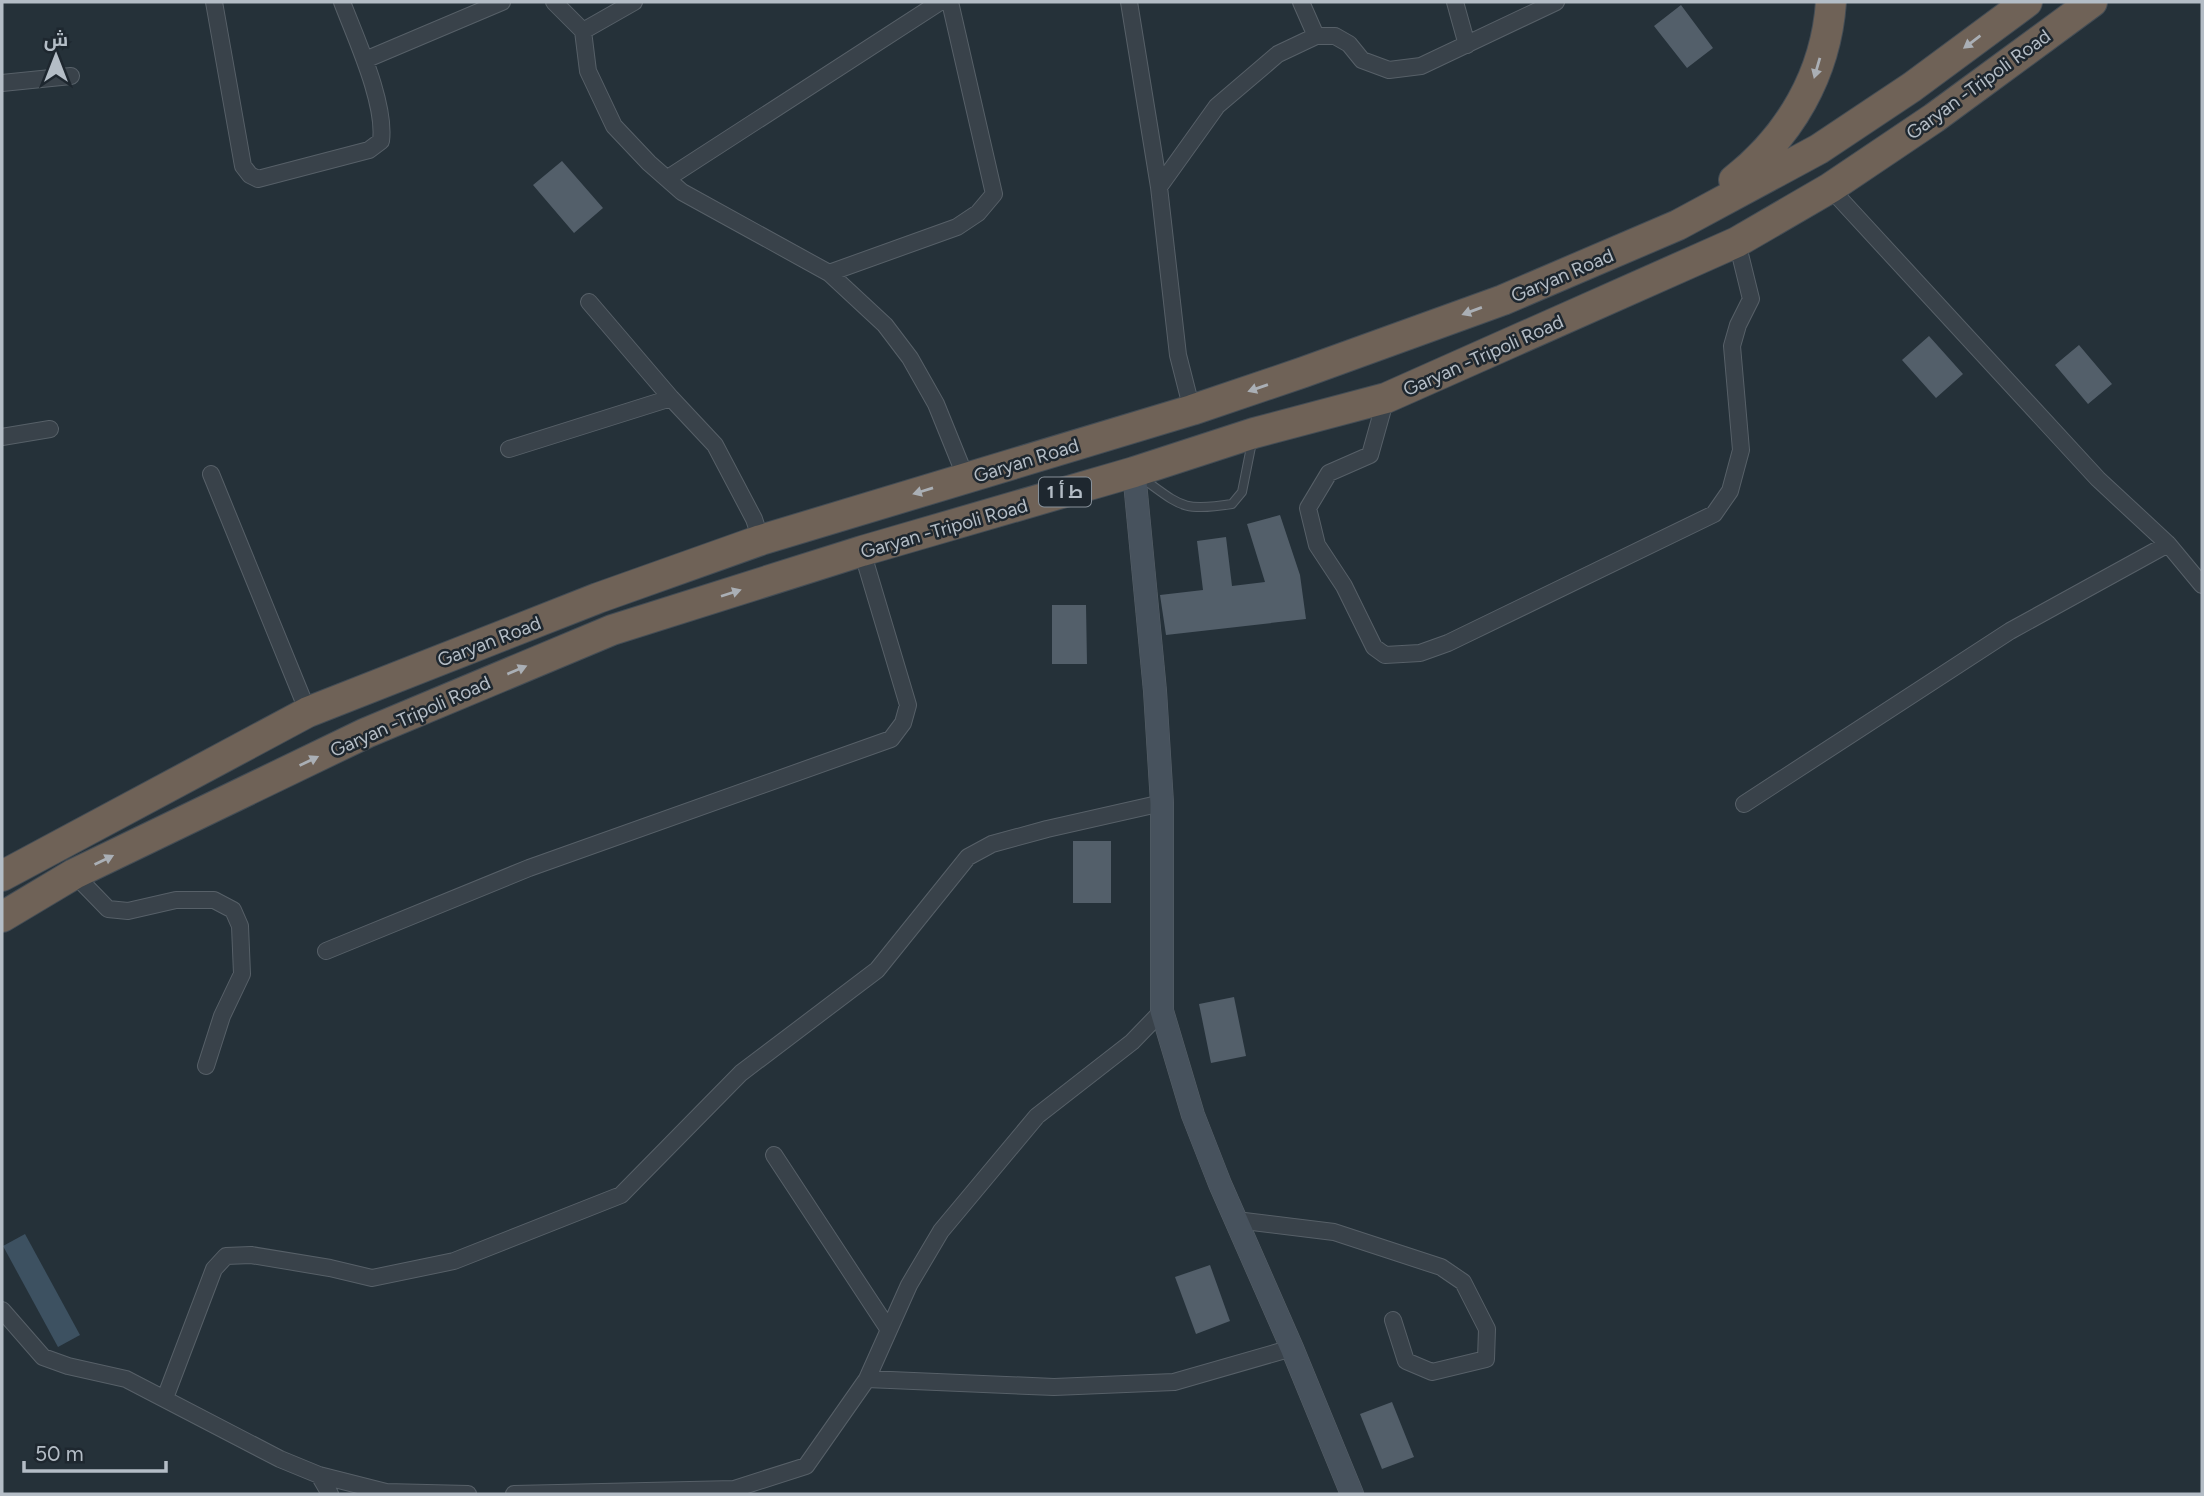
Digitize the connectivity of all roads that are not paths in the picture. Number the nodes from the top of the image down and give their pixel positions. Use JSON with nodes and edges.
{"nodes":[{"id":1,"x":214,"y":2,"type":"edge"},
{"id":2,"x":342,"y":2,"type":"edge"},
{"id":3,"x":502,"y":2,"type":"edge"},
{"id":4,"x":554,"y":2,"type":"edge"},
{"id":5,"x":634,"y":2,"type":"edge"},
{"id":6,"x":940,"y":2,"type":"edge"},
{"id":7,"x":950,"y":2,"type":"edge"},
{"id":8,"x":1129,"y":2,"type":"edge"},
{"id":9,"x":1301,"y":2,"type":"edge"},
{"id":10,"x":1455,"y":2,"type":"edge"},
{"id":11,"x":1556,"y":2,"type":"edge"},
{"id":12,"x":1830,"y":2,"type":"edge"},
{"id":13,"x":2027,"y":2,"type":"edge"},
{"id":14,"x":2092,"y":2,"type":"edge"},
{"id":15,"x":583,"y":31,"type":"junction"},
{"id":16,"x":1316,"y":36,"type":"junction"},
{"id":17,"x":1467,"y":45,"type":"junction"},
{"id":18,"x":365,"y":60,"type":"junction"},
{"id":19,"x":71,"y":76,"type":"dead end"},
{"id":20,"x":2,"y":83,"type":"edge"},
{"id":21,"x":668,"y":178,"type":"junction"},
{"id":22,"x":1159,"y":187,"type":"junction"},
{"id":23,"x":1830,"y":188,"type":"junction"},
{"id":24,"x":1678,"y":225,"type":"junction"},
{"id":25,"x":1737,"y":242,"type":"junction"},
{"id":26,"x":829,"y":273,"type":"junction"},
{"id":27,"x":589,"y":302,"type":"dead end"},
{"id":28,"x":671,"y":398,"type":"junction"},
{"id":29,"x":1386,"y":398,"type":"junction"},
{"id":30,"x":1192,"y":410,"type":"junction"},
{"id":31,"x":50,"y":429,"type":"dead end"},
{"id":32,"x":1254,"y":433,"type":"junction"},
{"id":33,"x":2,"y":437,"type":"edge"},
{"id":34,"x":509,"y":449,"type":"dead end"},
{"id":35,"x":1134,"y":472,"type":"junction"},
{"id":36,"x":211,"y":474,"type":"dead end"},
{"id":37,"x":966,"y":478,"type":"junction"},
{"id":38,"x":761,"y":540,"type":"junction"},
{"id":39,"x":2168,"y":544,"type":"junction"},
{"id":40,"x":862,"y":551,"type":"junction"},
{"id":41,"x":2202,"y":585,"type":"edge"},
{"id":42,"x":308,"y":712,"type":"junction"},
{"id":43,"x":1161,"y":803,"type":"junction"},
{"id":44,"x":1744,"y":804,"type":"dead end"},
{"id":45,"x":74,"y":874,"type":"junction"},
{"id":46,"x":2,"y":876,"type":"edge"},
{"id":47,"x":2,"y":917,"type":"edge"},
{"id":48,"x":326,"y":951,"type":"dead end"},
{"id":49,"x":1162,"y":1010,"type":"junction"},
{"id":50,"x":206,"y":1066,"type":"dead end"},
{"id":51,"x":774,"y":1155,"type":"dead end"},
{"id":52,"x":1237,"y":1220,"type":"junction"},
{"id":53,"x":2,"y":1310,"type":"edge"},
{"id":54,"x":1393,"y":1320,"type":"dead end"},
{"id":55,"x":889,"y":1331,"type":"junction"},
{"id":56,"x":1292,"y":1348,"type":"junction"},
{"id":57,"x":867,"y":1379,"type":"junction"},
{"id":58,"x":165,"y":1398,"type":"junction"},
{"id":59,"x":318,"y":1475,"type":"junction"},
{"id":60,"x":734,"y":1492,"type":"edge"},
{"id":61,"x":330,"y":1494,"type":"edge"},
{"id":62,"x":468,"y":1494,"type":"edge"},
{"id":63,"x":514,"y":1494,"type":"edge"},
{"id":64,"x":1352,"y":1494,"type":"edge"}],
"edges":[{"from":1,"to":18,"type":"street"},
{"from":2,"to":18,"type":"street"},
{"from":3,"to":18,"type":"street"},
{"from":4,"to":15,"type":"street"},
{"from":5,"to":15,"type":"street"},
{"from":6,"to":21,"type":"street"},
{"from":7,"to":26,"type":"street"},
{"from":8,"to":22,"type":"street"},
{"from":9,"to":16,"type":"street"},
{"from":10,"to":17,"type":"street"},
{"from":11,"to":17,"type":"street"},
{"from":12,"to":24,"type":"highway","one_way":true},
{"from":13,"to":24,"type":"highway","name":"Garyan Road","number":"ط أ 1","one_way":true},
{"from":14,"to":23,"type":"highway","name":"Garyan -Tripoli Road","number":"ط أ 1"},
{"from":15,"to":21,"type":"street"},
{"from":16,"to":17,"type":"street"},
{"from":16,"to":22,"type":"street"},
{"from":19,"to":20,"type":"street"},
{"from":21,"to":26,"type":"street"},
{"from":22,"to":30,"type":"street"},
{"from":23,"to":25,"type":"highway","name":"Garyan -Tripoli Road","number":"ط أ 1"},
{"from":23,"to":39,"type":"street"},
{"from":24,"to":30,"type":"highway","name":"Garyan Road","number":"ط أ 1","one_way":true},
{"from":25,"to":29,"type":"highway","name":"Garyan -Tripoli Road","number":"ط أ 1"},
{"from":25,"to":29,"type":"street"},
{"from":26,"to":37,"type":"street"},
{"from":27,"to":28,"type":"street"},
{"from":28,"to":34,"type":"street"},
{"from":28,"to":38,"type":"street"},
{"from":29,"to":32,"type":"highway","name":"Garyan -Tripoli Road","number":"ط أ 1"},
{"from":30,"to":37,"type":"highway","name":"Garyan Road","number":"ط أ 1"},
{"from":31,"to":33,"type":"street"},
{"from":32,"to":35,"type":"highway","name":"Garyan -Tripoli Road","number":"ط أ 1"},
{"from":32,"to":35,"type":"lane"},
{"from":35,"to":40,"type":"highway","name":"Garyan -Tripoli Road","number":"ط أ 1"},
{"from":35,"to":43,"type":"street"},
{"from":36,"to":42,"type":"street"},
{"from":37,"to":38,"type":"highway","name":"Garyan Road","number":"ط أ 1","one_way":true},
{"from":38,"to":42,"type":"highway","name":"Garyan Road","number":"ط أ 1"},
{"from":39,"to":41,"type":"street"},
{"from":39,"to":44,"type":"street"},
{"from":45,"to":40,"type":"highway","name":"Garyan -Tripoli Road","number":"ط أ 1","one_way":true},
{"from":40,"to":48,"type":"street"},
{"from":42,"to":46,"type":"highway","name":"Garyan Road","number":"ط أ 1"},
{"from":43,"to":49,"type":"street"},
{"from":43,"to":58,"type":"street"},
{"from":45,"to":47,"type":"highway","name":"Garyan -Tripoli Road","number":"ط أ 1"},
{"from":45,"to":50,"type":"street"},
{"from":49,"to":52,"type":"street"},
{"from":49,"to":55,"type":"street"},
{"from":51,"to":55,"type":"street"},
{"from":52,"to":54,"type":"street"},
{"from":52,"to":56,"type":"street"},
{"from":53,"to":58,"type":"street"},
{"from":55,"to":57,"type":"street"},
{"from":56,"to":57,"type":"street"},
{"from":56,"to":64,"type":"street"},
{"from":57,"to":60,"type":"street"},
{"from":58,"to":59,"type":"street"},
{"from":59,"to":61,"type":"street"},
{"from":59,"to":62,"type":"street"},
{"from":60,"to":63,"type":"street"}]}
